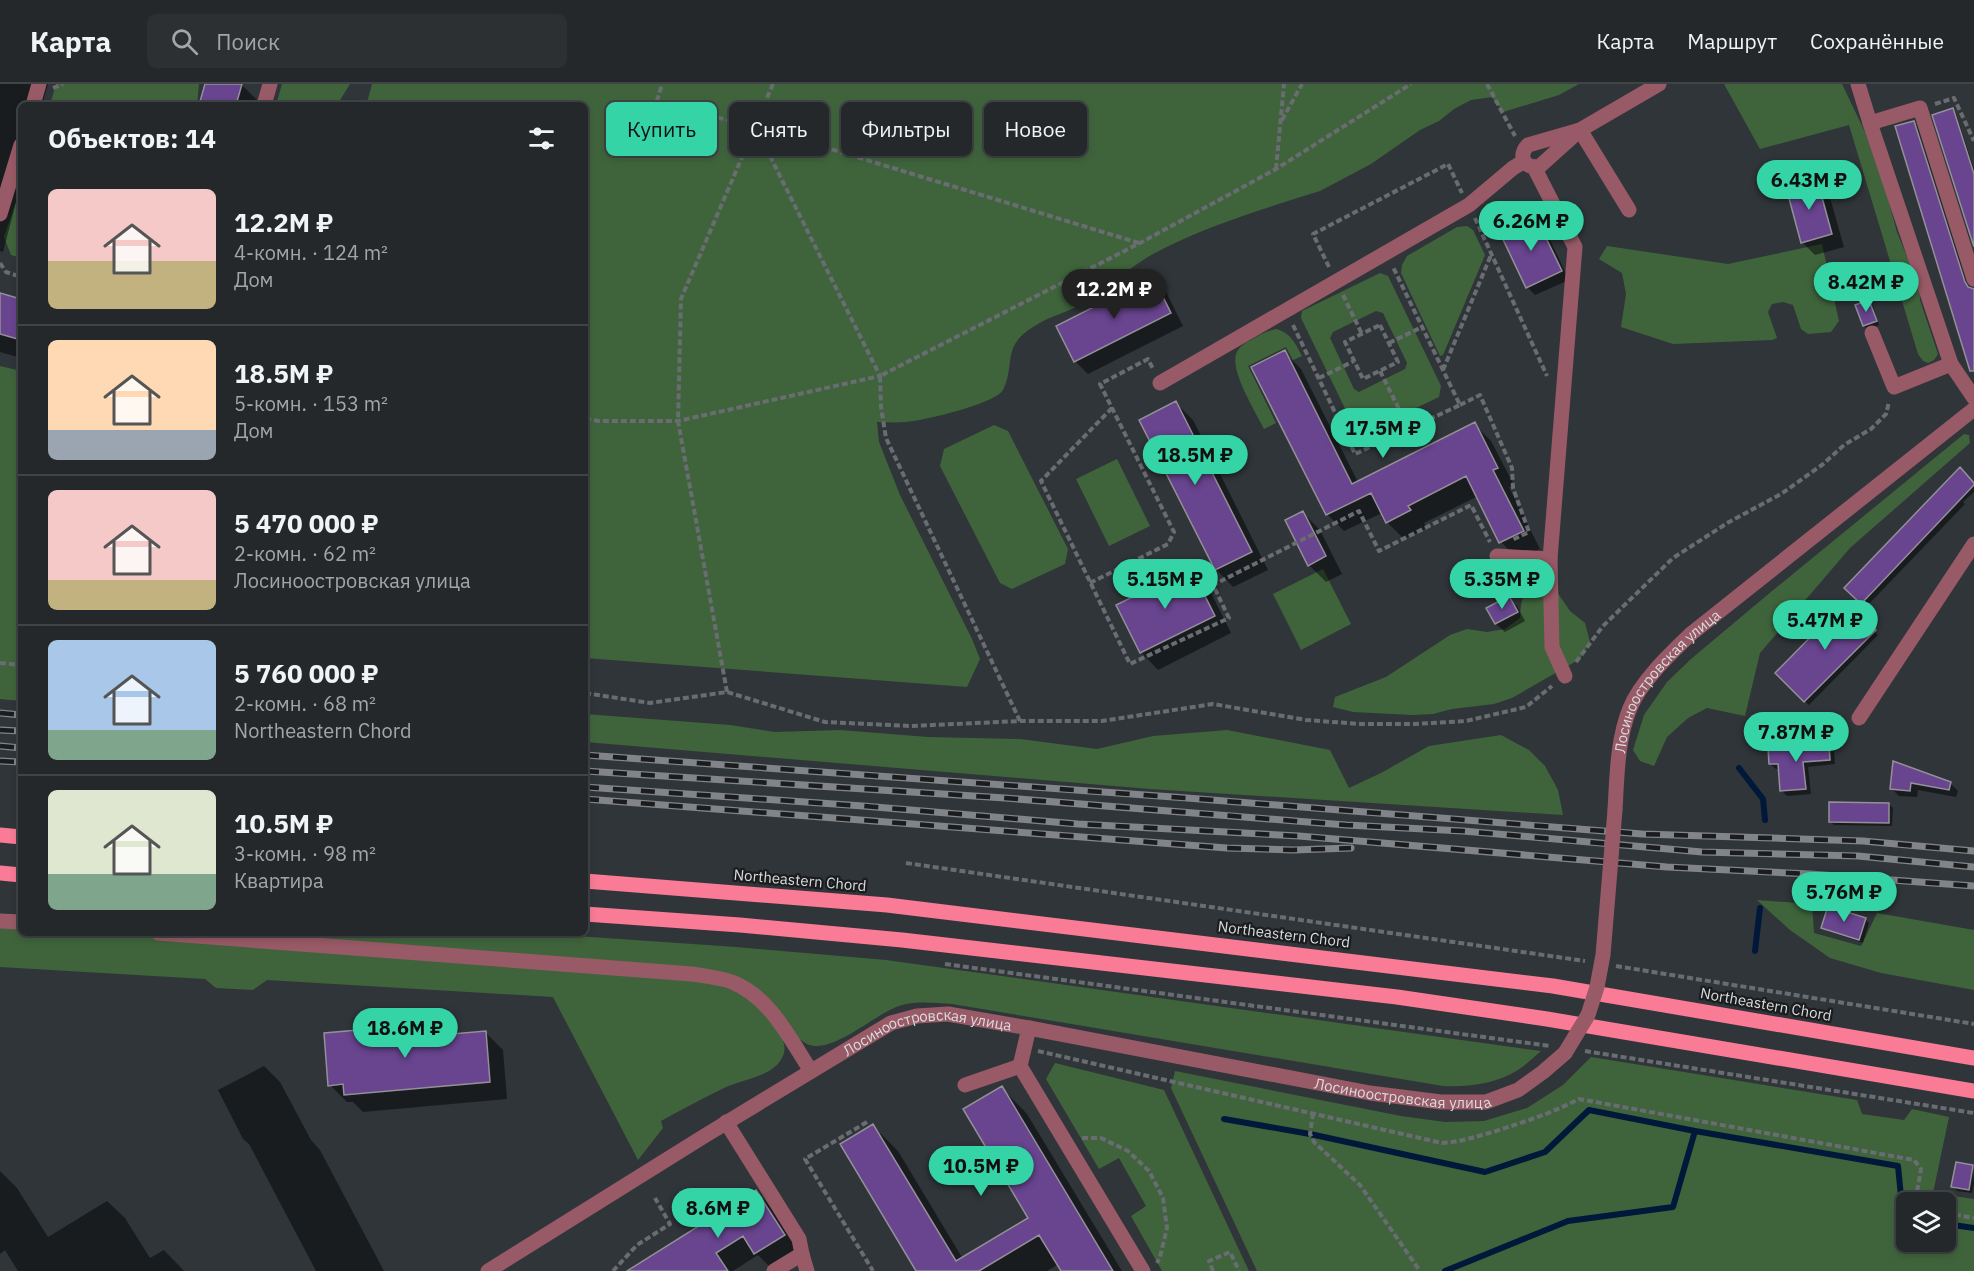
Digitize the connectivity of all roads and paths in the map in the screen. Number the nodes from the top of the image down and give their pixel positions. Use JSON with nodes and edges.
{"nodes":[{"id":1,"x":39,"y":84,"type":"edge"},
{"id":2,"x":270,"y":84,"type":"edge"},
{"id":3,"x":662,"y":84,"type":"edge"},
{"id":4,"x":773,"y":84,"type":"edge"},
{"id":5,"x":1284,"y":84,"type":"edge"},
{"id":6,"x":1302,"y":84,"type":"edge"},
{"id":7,"x":1411,"y":84,"type":"edge"},
{"id":8,"x":1487,"y":84,"type":"edge"},
{"id":9,"x":1659,"y":84,"type":"edge"},
{"id":10,"x":1858,"y":84,"type":"edge"},
{"id":11,"x":34,"y":102,"type":"edge"},
{"id":12,"x":265,"y":102,"type":"edge"},
{"id":13,"x":765,"y":102,"type":"edge"},
{"id":14,"x":1920,"y":108,"type":"junction"},
{"id":15,"x":729,"y":120,"type":"edge"},
{"id":16,"x":1870,"y":123,"type":"junction"},
{"id":17,"x":1280,"y":124,"type":"junction"},
{"id":18,"x":1580,"y":130,"type":"junction"},
{"id":19,"x":1974,"y":141,"type":"edge"},
{"id":20,"x":829,"y":148,"type":"edge"},
{"id":21,"x":18,"y":155,"type":"edge"},
{"id":22,"x":742,"y":156,"type":"edge"},
{"id":23,"x":770,"y":156,"type":"edge"},
{"id":24,"x":1527,"y":160,"type":"junction"},
{"id":25,"x":1276,"y":169,"type":"junction"},
{"id":26,"x":1468,"y":205,"type":"junction"},
{"id":27,"x":1629,"y":210,"type":"dead end"},
{"id":28,"x":0,"y":214,"type":"edge"},
{"id":29,"x":1140,"y":243,"type":"junction"},
{"id":30,"x":1386,"y":253,"type":"junction"},
{"id":31,"x":1491,"y":254,"type":"junction"},
{"id":32,"x":0,"y":264,"type":"edge"},
{"id":33,"x":18,"y":276,"type":"edge"},
{"id":34,"x":1974,"y":279,"type":"edge"},
{"id":35,"x":1336,"y":281,"type":"junction"},
{"id":36,"x":1286,"y":311,"type":"junction"},
{"id":37,"x":1422,"y":327,"type":"junction"},
{"id":38,"x":1872,"y":333,"type":"dead end"},
{"id":39,"x":1362,"y":334,"type":"junction"},
{"id":40,"x":1389,"y":343,"type":"junction"},
{"id":41,"x":1354,"y":361,"type":"junction"},
{"id":42,"x":1951,"y":364,"type":"junction"},
{"id":43,"x":1380,"y":370,"type":"junction"},
{"id":44,"x":1443,"y":370,"type":"junction"},
{"id":45,"x":880,"y":376,"type":"junction"},
{"id":46,"x":1547,"y":376,"type":"dead end"},
{"id":47,"x":1319,"y":378,"type":"junction"},
{"id":48,"x":1160,"y":383,"type":"joint"},
{"id":49,"x":1894,"y":387,"type":"junction"},
{"id":50,"x":1974,"y":398,"type":"edge"},
{"id":51,"x":1460,"y":405,"type":"junction"},
{"id":52,"x":1112,"y":408,"type":"junction"},
{"id":53,"x":1974,"y":409,"type":"edge"},
{"id":54,"x":588,"y":419,"type":"edge"},
{"id":55,"x":678,"y":421,"type":"junction"},
{"id":56,"x":1409,"y":429,"type":"junction"},
{"id":57,"x":1974,"y":544,"type":"edge"},
{"id":58,"x":1496,"y":553,"type":"junction"},
{"id":59,"x":1550,"y":559,"type":"junction"},
{"id":60,"x":1090,"y":582,"type":"junction"},
{"id":61,"x":0,"y":663,"type":"edge"},
{"id":62,"x":18,"y":665,"type":"edge"},
{"id":63,"x":1565,"y":676,"type":"junction"},
{"id":64,"x":728,"y":692,"type":"junction"},
{"id":65,"x":588,"y":693,"type":"edge"},
{"id":66,"x":1859,"y":718,"type":"dead end"},
{"id":67,"x":1020,"y":721,"type":"junction"},
{"id":68,"x":0,"y":835,"type":"edge"},
{"id":69,"x":18,"y":837,"type":"edge"},
{"id":70,"x":906,"y":863,"type":"dead end"},
{"id":71,"x":0,"y":873,"type":"edge"},
{"id":72,"x":18,"y":875,"type":"edge"},
{"id":73,"x":588,"y":881,"type":"edge"},
{"id":74,"x":588,"y":914,"type":"edge"},
{"id":75,"x":0,"y":921,"type":"edge"},
{"id":76,"x":18,"y":922,"type":"edge"},
{"id":77,"x":197,"y":936,"type":"edge"},
{"id":78,"x":935,"y":962,"type":"dead end"},
{"id":79,"x":1594,"y":963,"type":"dead end"},
{"id":80,"x":1606,"y":965,"type":"dead end"},
{"id":81,"x":1974,"y":1024,"type":"edge"},
{"id":82,"x":1029,"y":1028,"type":"junction"},
{"id":83,"x":1565,"y":1050,"type":"junction"},
{"id":84,"x":1974,"y":1058,"type":"edge"},
{"id":85,"x":1020,"y":1066,"type":"junction"},
{"id":86,"x":811,"y":1071,"type":"junction"},
{"id":87,"x":965,"y":1085,"type":"dead end"},
{"id":88,"x":1974,"y":1090,"type":"edge"},
{"id":89,"x":1313,"y":1113,"type":"dead end"},
{"id":90,"x":1974,"y":1113,"type":"edge"},
{"id":91,"x":726,"y":1122,"type":"junction"},
{"id":92,"x":867,"y":1122,"type":"dead end"},
{"id":93,"x":1063,"y":1138,"type":"junction"},
{"id":94,"x":655,"y":1198,"type":"dead end"},
{"id":95,"x":1956,"y":1215,"type":"edge"},
{"id":96,"x":1974,"y":1218,"type":"edge"},
{"id":97,"x":802,"y":1254,"type":"junction"},
{"id":98,"x":488,"y":1271,"type":"edge"},
{"id":99,"x":613,"y":1271,"type":"edge"},
{"id":100,"x":774,"y":1271,"type":"edge"},
{"id":101,"x":807,"y":1271,"type":"edge"},
{"id":102,"x":873,"y":1271,"type":"edge"},
{"id":103,"x":1143,"y":1271,"type":"edge"},
{"id":104,"x":1152,"y":1271,"type":"edge"},
{"id":105,"x":1213,"y":1271,"type":"edge"},
{"id":106,"x":1239,"y":1271,"type":"edge"},
{"id":107,"x":1420,"y":1271,"type":"edge"}],
"edges":[{"from":1,"to":11,"type":"street"},
{"from":2,"to":12,"type":"street"},
{"from":3,"to":15,"type":"path"},
{"from":4,"to":13,"type":"path"},
{"from":5,"to":17,"type":"path"},
{"from":6,"to":17,"type":"path"},
{"from":7,"to":25,"type":"path"},
{"from":8,"to":24,"type":"path"},
{"from":9,"to":18,"type":"street"},
{"from":10,"to":16,"type":"street"},
{"from":14,"to":16,"type":"street"},
{"from":14,"to":19,"type":"path"},
{"from":14,"to":34,"type":"street"},
{"from":16,"to":42,"type":"street"},
{"from":17,"to":25,"type":"path"},
{"from":18,"to":24,"type":"street"},
{"from":18,"to":24,"type":"street"},
{"from":18,"to":27,"type":"street"},
{"from":20,"to":29,"type":"path"},
{"from":21,"to":28,"type":"street"},
{"from":22,"to":55,"type":"path"},
{"from":23,"to":45,"type":"path"},
{"from":24,"to":26,"type":"street"},
{"from":24,"to":59,"type":"street"},
{"from":25,"to":29,"type":"path"},
{"from":26,"to":30,"type":"street"},
{"from":26,"to":31,"type":"path"},
{"from":26,"to":35,"type":"path"},
{"from":29,"to":45,"type":"path"},
{"from":30,"to":35,"type":"street"},
{"from":30,"to":37,"type":"path"},
{"from":31,"to":44,"type":"path"},
{"from":31,"to":46,"type":"path"},
{"from":32,"to":33,"type":"path"},
{"from":35,"to":36,"type":"street"},
{"from":35,"to":39,"type":"path"},
{"from":36,"to":47,"type":"path"},
{"from":36,"to":48,"type":"street"},
{"from":37,"to":40,"type":"path"},
{"from":37,"to":44,"type":"path"},
{"from":38,"to":49,"type":"street"},
{"from":39,"to":40,"type":"path"},
{"from":39,"to":41,"type":"path"},
{"from":40,"to":43,"type":"path"},
{"from":41,"to":43,"type":"path"},
{"from":41,"to":47,"type":"path"},
{"from":42,"to":49,"type":"street"},
{"from":42,"to":50,"type":"street"},
{"from":43,"to":56,"type":"path"},
{"from":44,"to":51,"type":"path"},
{"from":45,"to":55,"type":"path"},
{"from":45,"to":67,"type":"path"},
{"from":47,"to":56,"type":"path"},
{"from":48,"to":52,"type":"path"},
{"from":49,"to":63,"type":"path"},
{"from":51,"to":56,"type":"path"},
{"from":51,"to":58,"type":"path"},
{"from":52,"to":60,"type":"path"},
{"from":52,"to":60,"type":"path"},
{"from":53,"to":83,"type":"street","name":"Лосиноостровская улица","bridge":true},
{"from":54,"to":55,"type":"path"},
{"from":55,"to":64,"type":"path"},
{"from":57,"to":66,"type":"street"},
{"from":58,"to":59,"type":"street"},
{"from":58,"to":60,"type":"path"},
{"from":59,"to":63,"type":"street"},
{"from":61,"to":62,"type":"path"},
{"from":63,"to":67,"type":"path"},
{"from":64,"to":65,"type":"path"},
{"from":64,"to":67,"type":"path"},
{"from":68,"to":69,"type":"main road"},
{"from":70,"to":79,"type":"path"},
{"from":71,"to":72,"type":"main road"},
{"from":73,"to":84,"type":"main road","name":"Northeastern Chord"},
{"from":74,"to":88,"type":"main road"},
{"from":75,"to":76,"type":"street"},
{"from":77,"to":86,"type":"street"},
{"from":78,"to":83,"type":"path"},
{"from":80,"to":81,"type":"path"},
{"from":82,"to":83,"type":"street","name":"Лосиноостровская улица"},
{"from":82,"to":85,"type":"street"},
{"from":82,"to":86,"type":"street","name":"Лосиноостровская улица"},
{"from":83,"to":90,"type":"path"},
{"from":85,"to":87,"type":"street"},
{"from":85,"to":93,"type":"street"},
{"from":86,"to":91,"type":"street","name":"Лосиноостровская улица"},
{"from":89,"to":107,"type":"path"},
{"from":91,"to":97,"type":"street"},
{"from":91,"to":98,"type":"street","name":"Лосиноостровская улица"},
{"from":92,"to":102,"type":"path"},
{"from":93,"to":103,"type":"street"},
{"from":93,"to":104,"type":"path"},
{"from":94,"to":99,"type":"path"},
{"from":95,"to":96,"type":"path"},
{"from":97,"to":100,"type":"street"},
{"from":97,"to":101,"type":"street"},
{"from":105,"to":106,"type":"path"}]}
